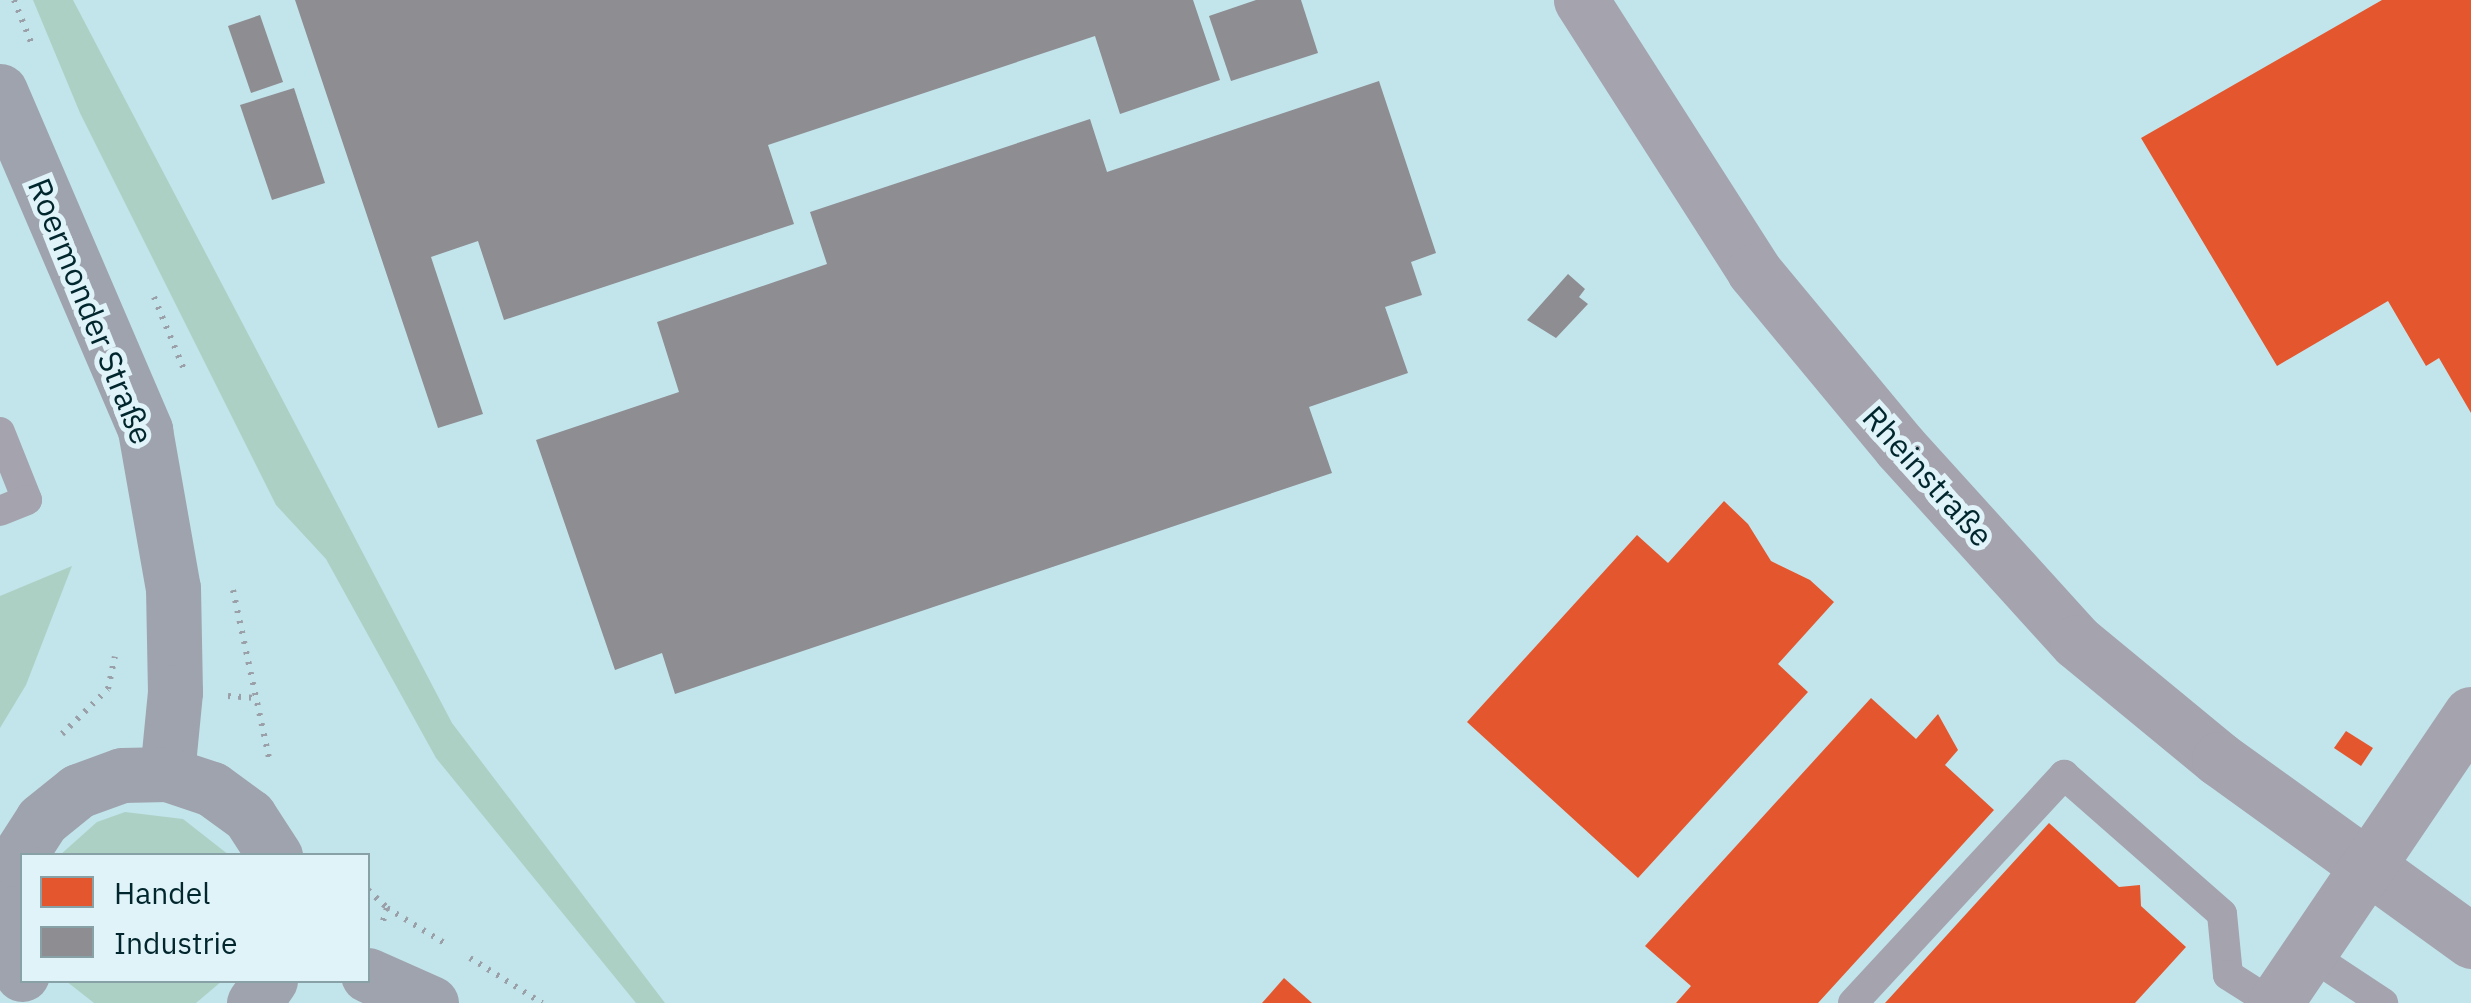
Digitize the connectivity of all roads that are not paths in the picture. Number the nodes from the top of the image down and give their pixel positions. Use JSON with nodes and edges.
{"nodes":[{"id":1,"x":1581,"y":0,"type":"edge"},
{"id":2,"x":0,"y":91,"type":"edge"},
{"id":3,"x":0,"y":432,"type":"edge"},
{"id":4,"x":0,"y":511,"type":"edge"},
{"id":5,"x":2471,"y":714,"type":"edge"},
{"id":6,"x":167,"y":774,"type":"junction"},
{"id":7,"x":21,"y":853,"type":"edge"},
{"id":8,"x":273,"y":853,"type":"edge"},
{"id":9,"x":20,"y":854,"type":"edge"},
{"id":10,"x":2366,"y":868,"type":"junction"},
{"id":11,"x":3,"y":903,"type":"edge"},
{"id":12,"x":2471,"y":941,"type":"edge"},
{"id":13,"x":2309,"y":954,"type":"junction"},
{"id":14,"x":20,"y":969,"type":"edge"},
{"id":15,"x":370,"y":976,"type":"edge"},
{"id":16,"x":431,"y":1003,"type":"edge"},
{"id":17,"x":1853,"y":1003,"type":"edge"},
{"id":18,"x":2273,"y":1003,"type":"edge"},
{"id":19,"x":2383,"y":1003,"type":"edge"}],
"edges":[{"from":1,"to":10,"type":"street","name":"Rheinstraße"},
{"from":2,"to":6,"type":"main road","name":"Roermonder Straße"},
{"from":3,"to":4,"type":"lane"},
{"from":5,"to":10,"type":"street"},
{"from":6,"to":7,"type":"main road"},
{"from":6,"to":8,"type":"main road"},
{"from":9,"to":11,"type":"main road"},
{"from":10,"to":12,"type":"street","name":"Rheinstraße"},
{"from":10,"to":13,"type":"street"},
{"from":11,"to":14,"type":"main road"},
{"from":13,"to":18,"type":"street"},
{"from":13,"to":19,"type":"lane"},
{"from":15,"to":16,"type":"main road"},
{"from":17,"to":18,"type":"lane"}]}
